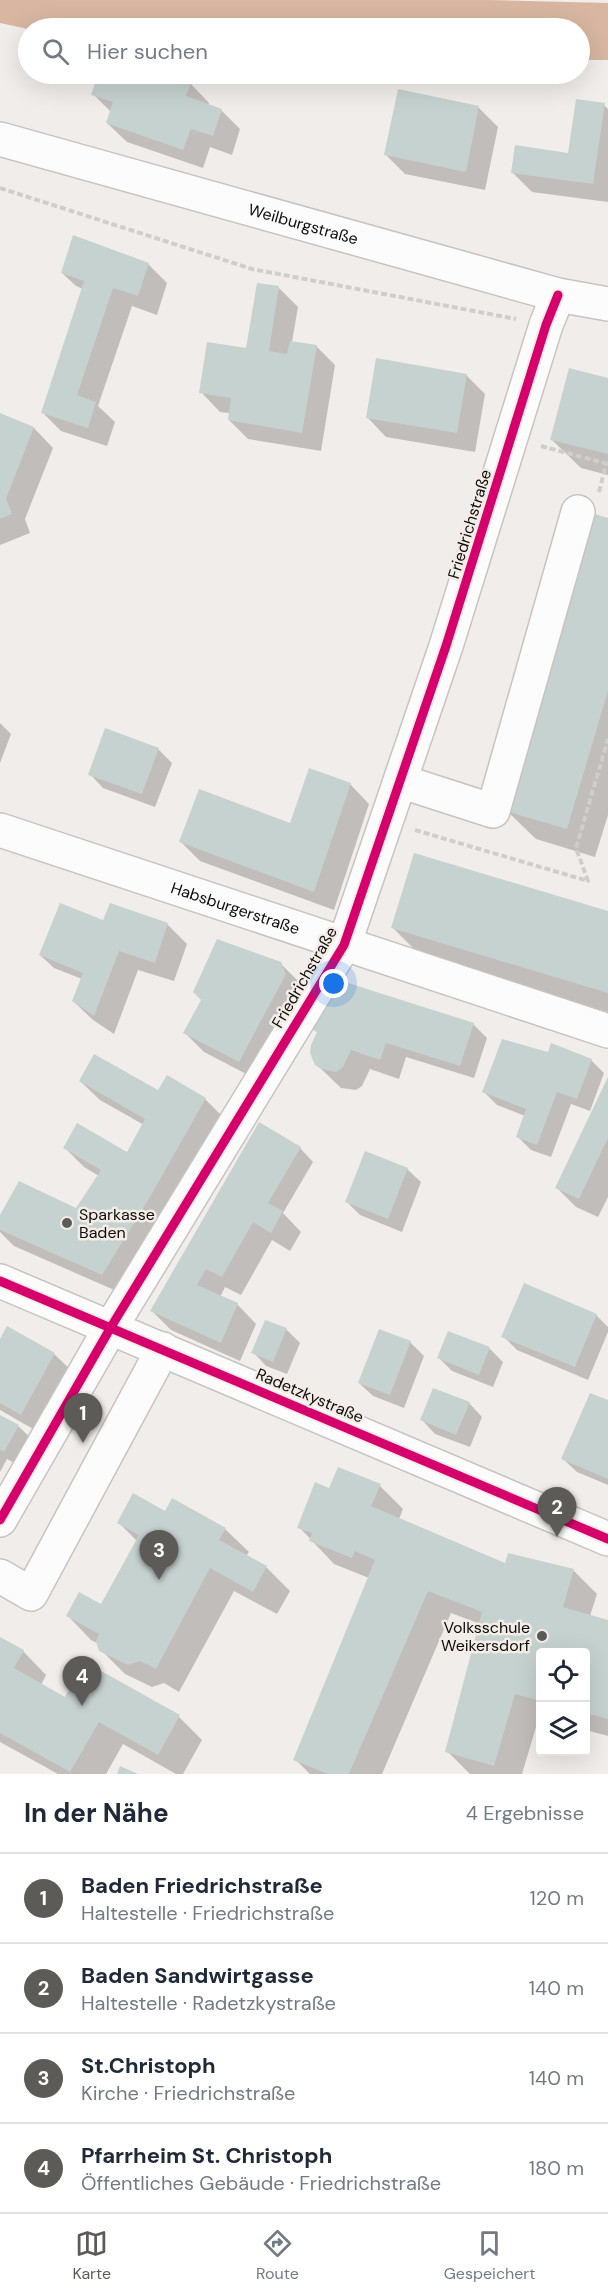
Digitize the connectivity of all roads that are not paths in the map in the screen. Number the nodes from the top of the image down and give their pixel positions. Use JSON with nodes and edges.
{"nodes":[{"id":1,"x":0,"y":139,"type":"edge"},
{"id":2,"x":608,"y":304,"type":"edge"},
{"id":3,"x":552,"y":310,"type":"junction"},
{"id":4,"x":578,"y":512,"type":"dead end"},
{"id":5,"x":400,"y":781,"type":"junction"},
{"id":6,"x":0,"y":830,"type":"edge"},
{"id":7,"x":344,"y":945,"type":"junction"},
{"id":8,"x":608,"y":1031,"type":"edge"},
{"id":9,"x":0,"y":1281,"type":"edge"},
{"id":10,"x":111,"y":1327,"type":"junction"},
{"id":11,"x":164,"y":1349,"type":"junction"},
{"id":12,"x":0,"y":1520,"type":"edge"},
{"id":13,"x":608,"y":1539,"type":"edge"},
{"id":14,"x":0,"y":1576,"type":"edge"}],
"edges":[{"from":1,"to":3,"type":"street","name":"Weilburgstraße"},
{"from":2,"to":3,"type":"street","name":"Weilburgstraße"},
{"from":3,"to":5,"type":"street","name":"Friedrichstraße"},
{"from":4,"to":5,"type":"street"},
{"from":5,"to":7,"type":"street","name":"Friedrichstraße"},
{"from":6,"to":7,"type":"street","name":"Habsburgerstraße"},
{"from":7,"to":8,"type":"street","name":"Habsburgerstraße"},
{"from":7,"to":10,"type":"street","name":"Friedrichstraße"},
{"from":9,"to":10,"type":"street","name":"Radetzkystraße"},
{"from":10,"to":11,"type":"street","name":"Radetzkystraße"},
{"from":10,"to":12,"type":"street","name":"Friedrichstraße"},
{"from":11,"to":13,"type":"street","name":"Radetzkystraße"},
{"from":11,"to":14,"type":"street"}]}
